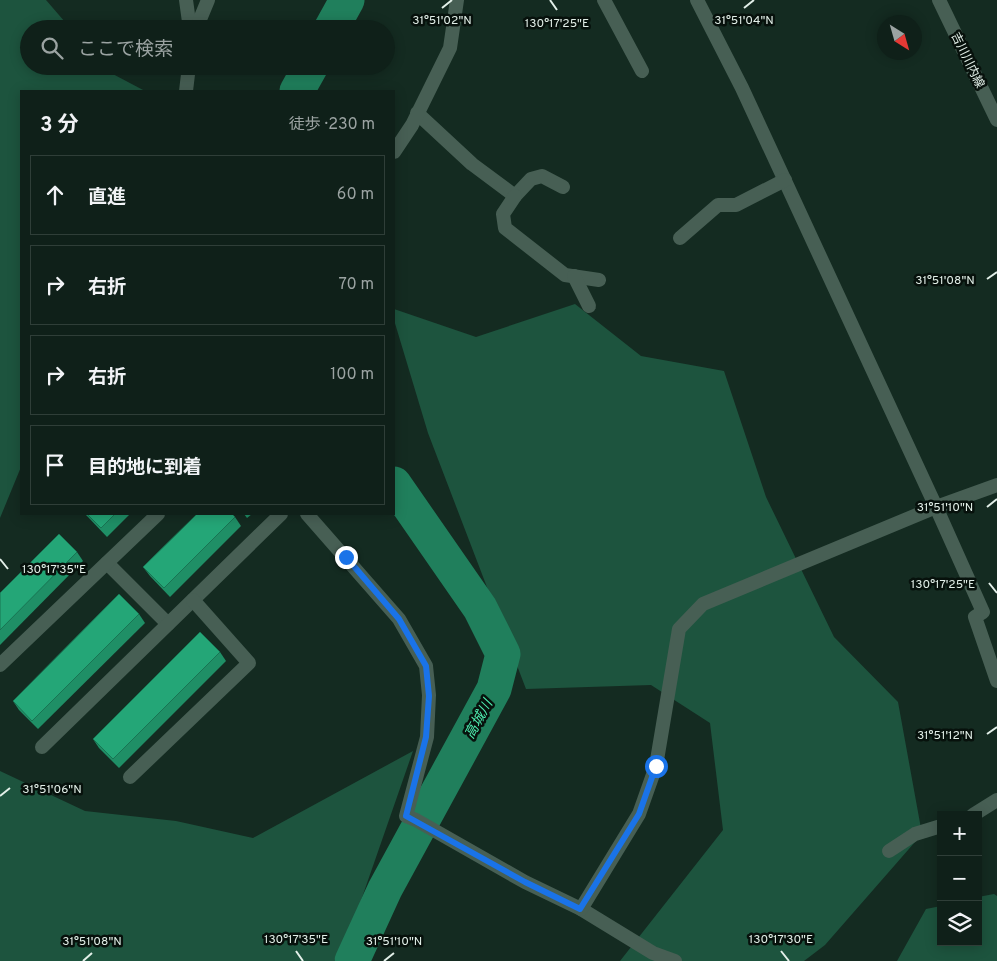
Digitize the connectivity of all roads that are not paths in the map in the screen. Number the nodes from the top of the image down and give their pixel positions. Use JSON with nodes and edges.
{"nodes":[{"id":1,"x":186,"y":0,"type":"edge"},
{"id":2,"x":208,"y":0,"type":"edge"},
{"id":3,"x":457,"y":0,"type":"edge"},
{"id":4,"x":604,"y":0,"type":"edge"},
{"id":5,"x":697,"y":0,"type":"edge"},
{"id":6,"x":939,"y":0,"type":"edge"},
{"id":7,"x":189,"y":20,"type":"edge"},
{"id":8,"x":200,"y":20,"type":"edge"},
{"id":9,"x":642,"y":71,"type":"dead end"},
{"id":10,"x":188,"y":75,"type":"edge"},
{"id":11,"x":186,"y":90,"type":"edge"},
{"id":12,"x":417,"y":113,"type":"junction"},
{"id":13,"x":997,"y":120,"type":"edge"},
{"id":14,"x":395,"y":150,"type":"edge"},
{"id":15,"x":785,"y":180,"type":"junction"},
{"id":16,"x":563,"y":187,"type":"dead end"},
{"id":17,"x":515,"y":196,"type":"junction"},
{"id":18,"x":680,"y":238,"type":"dead end"},
{"id":19,"x":574,"y":276,"type":"junction"},
{"id":20,"x":599,"y":280,"type":"dead end"},
{"id":21,"x":588,"y":306,"type":"dead end"},
{"id":22,"x":997,"y":485,"type":"edge"},
{"id":23,"x":936,"y":507,"type":"junction"},
{"id":24,"x":157,"y":515,"type":"edge"},
{"id":25,"x":280,"y":515,"type":"edge"},
{"id":26,"x":309,"y":515,"type":"edge"},
{"id":27,"x":107,"y":563,"type":"junction"},
{"id":28,"x":193,"y":600,"type":"junction"},
{"id":29,"x":168,"y":624,"type":"junction"},
{"id":30,"x":0,"y":665,"type":"edge"},
{"id":31,"x":997,"y":682,"type":"edge"},
{"id":32,"x":42,"y":747,"type":"dead end"},
{"id":33,"x":130,"y":777,"type":"dead end"},
{"id":34,"x":997,"y":800,"type":"edge"},
{"id":35,"x":979,"y":811,"type":"edge"},
{"id":36,"x":937,"y":827,"type":"edge"},
{"id":37,"x":889,"y":851,"type":"dead end"},
{"id":38,"x":580,"y":909,"type":"junction"},
{"id":39,"x":675,"y":961,"type":"edge"}],
"edges":[{"from":1,"to":7,"type":"street"},
{"from":2,"to":8,"type":"street"},
{"from":3,"to":12,"type":"street"},
{"from":4,"to":9,"type":"street"},
{"from":5,"to":15,"type":"street"},
{"from":6,"to":13,"type":"street","name":"吉川川内線"},
{"from":10,"to":11,"type":"street"},
{"from":12,"to":14,"type":"street"},
{"from":12,"to":17,"type":"street"},
{"from":15,"to":18,"type":"street"},
{"from":15,"to":23,"type":"street"},
{"from":16,"to":17,"type":"street"},
{"from":17,"to":19,"type":"street"},
{"from":19,"to":20,"type":"street"},
{"from":19,"to":21,"type":"street"},
{"from":22,"to":23,"type":"street"},
{"from":23,"to":31,"type":"street"},
{"from":23,"to":38,"type":"street"},
{"from":24,"to":27,"type":"street"},
{"from":25,"to":28,"type":"street"},
{"from":26,"to":38,"type":"street"},
{"from":27,"to":29,"type":"street"},
{"from":27,"to":30,"type":"street"},
{"from":28,"to":29,"type":"street"},
{"from":28,"to":33,"type":"street"},
{"from":29,"to":32,"type":"street"},
{"from":34,"to":35,"type":"street"},
{"from":36,"to":37,"type":"street"},
{"from":38,"to":39,"type":"street"}]}
